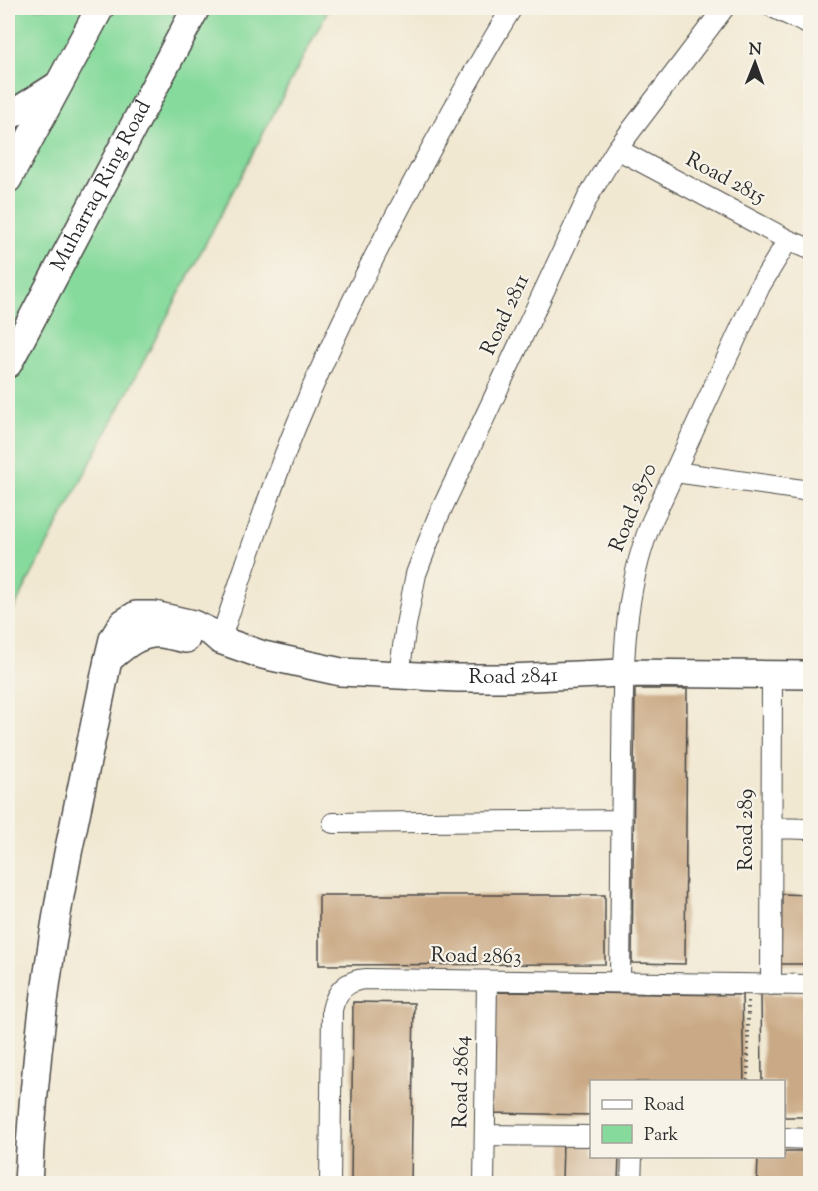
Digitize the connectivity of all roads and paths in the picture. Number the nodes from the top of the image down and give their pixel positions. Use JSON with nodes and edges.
{"nodes":[{"id":1,"x":100,"y":8,"type":"edge"},
{"id":2,"x":196,"y":8,"type":"edge"},
{"id":3,"x":512,"y":8,"type":"edge"},
{"id":4,"x":723,"y":8,"type":"edge"},
{"id":5,"x":774,"y":8,"type":"edge"},
{"id":6,"x":810,"y":25,"type":"edge"},
{"id":7,"x":60,"y":84,"type":"junction"},
{"id":8,"x":8,"y":117,"type":"edge"},
{"id":9,"x":617,"y":149,"type":"junction"},
{"id":10,"x":8,"y":179,"type":"edge"},
{"id":11,"x":788,"y":240,"type":"junction"},
{"id":12,"x":810,"y":249,"type":"edge"},
{"id":13,"x":8,"y":364,"type":"edge"},
{"id":14,"x":675,"y":472,"type":"junction"},
{"id":15,"x":810,"y":491,"type":"edge"},
{"id":16,"x":220,"y":640,"type":"junction"},
{"id":17,"x":622,"y":673,"type":"junction"},
{"id":18,"x":399,"y":675,"type":"junction"},
{"id":19,"x":772,"y":675,"type":"junction"},
{"id":20,"x":810,"y":675,"type":"edge"},
{"id":21,"x":621,"y":820,"type":"junction"},
{"id":22,"x":333,"y":823,"type":"dead end"},
{"id":23,"x":771,"y":828,"type":"junction"},
{"id":24,"x":810,"y":829,"type":"edge"},
{"id":25,"x":487,"y":981,"type":"junction"},
{"id":26,"x":620,"y":983,"type":"junction"},
{"id":27,"x":748,"y":984,"type":"junction"},
{"id":28,"x":771,"y":985,"type":"junction"},
{"id":29,"x":810,"y":985,"type":"edge"},
{"id":30,"x":748,"y":1080,"type":"edge"},
{"id":31,"x":485,"y":1135,"type":"junction"},
{"id":32,"x":590,"y":1136,"type":"edge"},
{"id":33,"x":785,"y":1138,"type":"edge"},
{"id":34,"x":810,"y":1139,"type":"edge"},
{"id":35,"x":632,"y":1158,"type":"edge"},
{"id":36,"x":28,"y":1184,"type":"edge"},
{"id":37,"x":330,"y":1184,"type":"edge"},
{"id":38,"x":484,"y":1184,"type":"edge"},
{"id":39,"x":631,"y":1184,"type":"edge"}],
"edges":[{"from":1,"to":7,"type":"street"},
{"from":2,"to":13,"type":"street","name":"Muharraq Ring Road"},
{"from":3,"to":16,"type":"street"},
{"from":4,"to":9,"type":"street","name":"Road 2811"},
{"from":5,"to":6,"type":"street"},
{"from":7,"to":8,"type":"street"},
{"from":7,"to":10,"type":"street"},
{"from":9,"to":11,"type":"street","name":"Road 2815"},
{"from":9,"to":18,"type":"street","name":"Road 2811"},
{"from":11,"to":12,"type":"street","name":"Road 2815"},
{"from":11,"to":14,"type":"street","name":"Road 2870"},
{"from":14,"to":15,"type":"street"},
{"from":14,"to":17,"type":"street","name":"Road 2870"},
{"from":16,"to":18,"type":"street","name":"Road 2841"},
{"from":16,"to":36,"type":"street","name":"Road 2841"},
{"from":17,"to":18,"type":"street","name":"Road 2841"},
{"from":17,"to":19,"type":"street","name":"Road 2841"},
{"from":17,"to":21,"type":"street","name":"Road 2870"},
{"from":19,"to":20,"type":"street","name":"Road 2841"},
{"from":19,"to":23,"type":"street","name":"Road 289"},
{"from":21,"to":22,"type":"street"},
{"from":21,"to":26,"type":"street","name":"Road 2870"},
{"from":23,"to":24,"type":"street"},
{"from":23,"to":28,"type":"street","name":"Road 289"},
{"from":25,"to":26,"type":"street","name":"Road 2863"},
{"from":25,"to":31,"type":"street","name":"Road 2864"},
{"from":25,"to":37,"type":"street","name":"Road 2863"},
{"from":26,"to":27,"type":"street","name":"Road 2863"},
{"from":27,"to":28,"type":"street","name":"Road 2863"},
{"from":27,"to":30,"type":"path"},
{"from":28,"to":29,"type":"street","name":"Road 2863"},
{"from":31,"to":32,"type":"street"},
{"from":31,"to":38,"type":"street","name":"Road 2864"},
{"from":33,"to":34,"type":"street"},
{"from":35,"to":39,"type":"street"}]}
